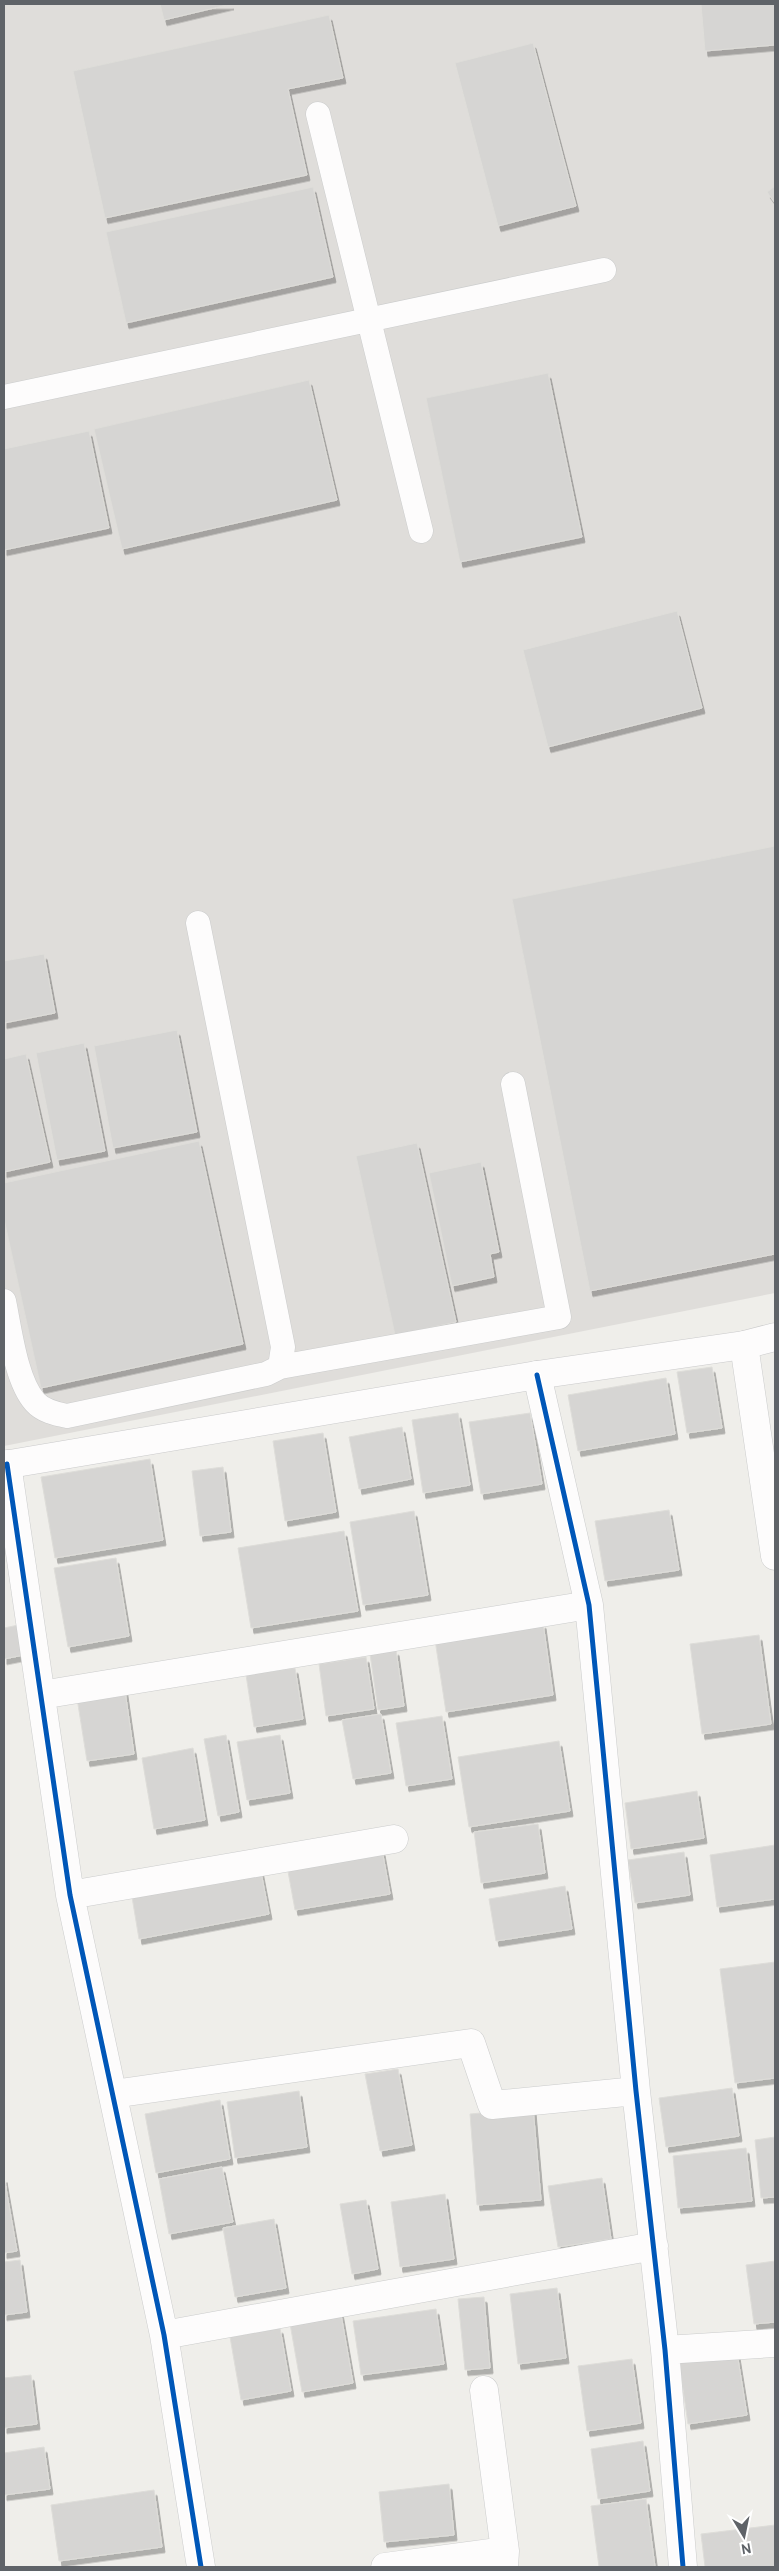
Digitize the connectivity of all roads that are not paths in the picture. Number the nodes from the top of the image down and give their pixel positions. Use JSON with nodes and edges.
{"nodes":[{"id":1,"x":318,"y":114,"type":"dead end"},
{"id":2,"x":604,"y":270,"type":"dead end"},
{"id":3,"x":369,"y":319,"type":"junction"},
{"id":4,"x":4,"y":397,"type":"edge"},
{"id":5,"x":421,"y":531,"type":"dead end"},
{"id":6,"x":198,"y":922,"type":"dead end"},
{"id":7,"x":513,"y":1084,"type":"dead end"},
{"id":8,"x":4,"y":1301,"type":"edge"},
{"id":9,"x":775,"y":1337,"type":"edge"},
{"id":10,"x":744,"y":1345,"type":"junction"},
{"id":11,"x":280,"y":1367,"type":"junction"},
{"id":12,"x":536,"y":1375,"type":"junction"},
{"id":13,"x":6,"y":1465,"type":"edge"},
{"id":14,"x":775,"y":1556,"type":"edge"},
{"id":15,"x":589,"y":1605,"type":"junction"},
{"id":16,"x":41,"y":1695,"type":"junction"},
{"id":17,"x":394,"y":1839,"type":"dead end"},
{"id":18,"x":70,"y":1895,"type":"junction"},
{"id":19,"x":636,"y":2091,"type":"junction"},
{"id":20,"x":113,"y":2094,"type":"junction"},
{"id":21,"x":654,"y":2246,"type":"junction"},
{"id":22,"x":164,"y":2334,"type":"junction"},
{"id":23,"x":775,"y":2344,"type":"edge"},
{"id":24,"x":665,"y":2350,"type":"junction"},
{"id":25,"x":484,"y":2390,"type":"dead end"},
{"id":26,"x":504,"y":2559,"type":"edge"},
{"id":27,"x":200,"y":2567,"type":"edge"},
{"id":28,"x":386,"y":2567,"type":"edge"},
{"id":29,"x":683,"y":2567,"type":"edge"}],
"edges":[{"from":1,"to":3,"type":"lane"},
{"from":2,"to":3,"type":"lane"},
{"from":3,"to":4,"type":"lane"},
{"from":3,"to":5,"type":"lane"},
{"from":6,"to":11,"type":"lane"},
{"from":7,"to":11,"type":"lane"},
{"from":8,"to":11,"type":"lane"},
{"from":9,"to":10,"type":"street"},
{"from":10,"to":12,"type":"street"},
{"from":10,"to":14,"type":"street"},
{"from":12,"to":13,"type":"street"},
{"from":12,"to":15,"type":"street"},
{"from":13,"to":16,"type":"street"},
{"from":15,"to":16,"type":"street"},
{"from":15,"to":19,"type":"street"},
{"from":16,"to":18,"type":"street"},
{"from":17,"to":18,"type":"street"},
{"from":18,"to":20,"type":"street"},
{"from":19,"to":20,"type":"street"},
{"from":19,"to":21,"type":"street"},
{"from":20,"to":22,"type":"street"},
{"from":21,"to":22,"type":"street"},
{"from":21,"to":24,"type":"street"},
{"from":22,"to":27,"type":"street"},
{"from":23,"to":24,"type":"street"},
{"from":24,"to":29,"type":"street"},
{"from":25,"to":26,"type":"street"},
{"from":26,"to":28,"type":"street"}]}
